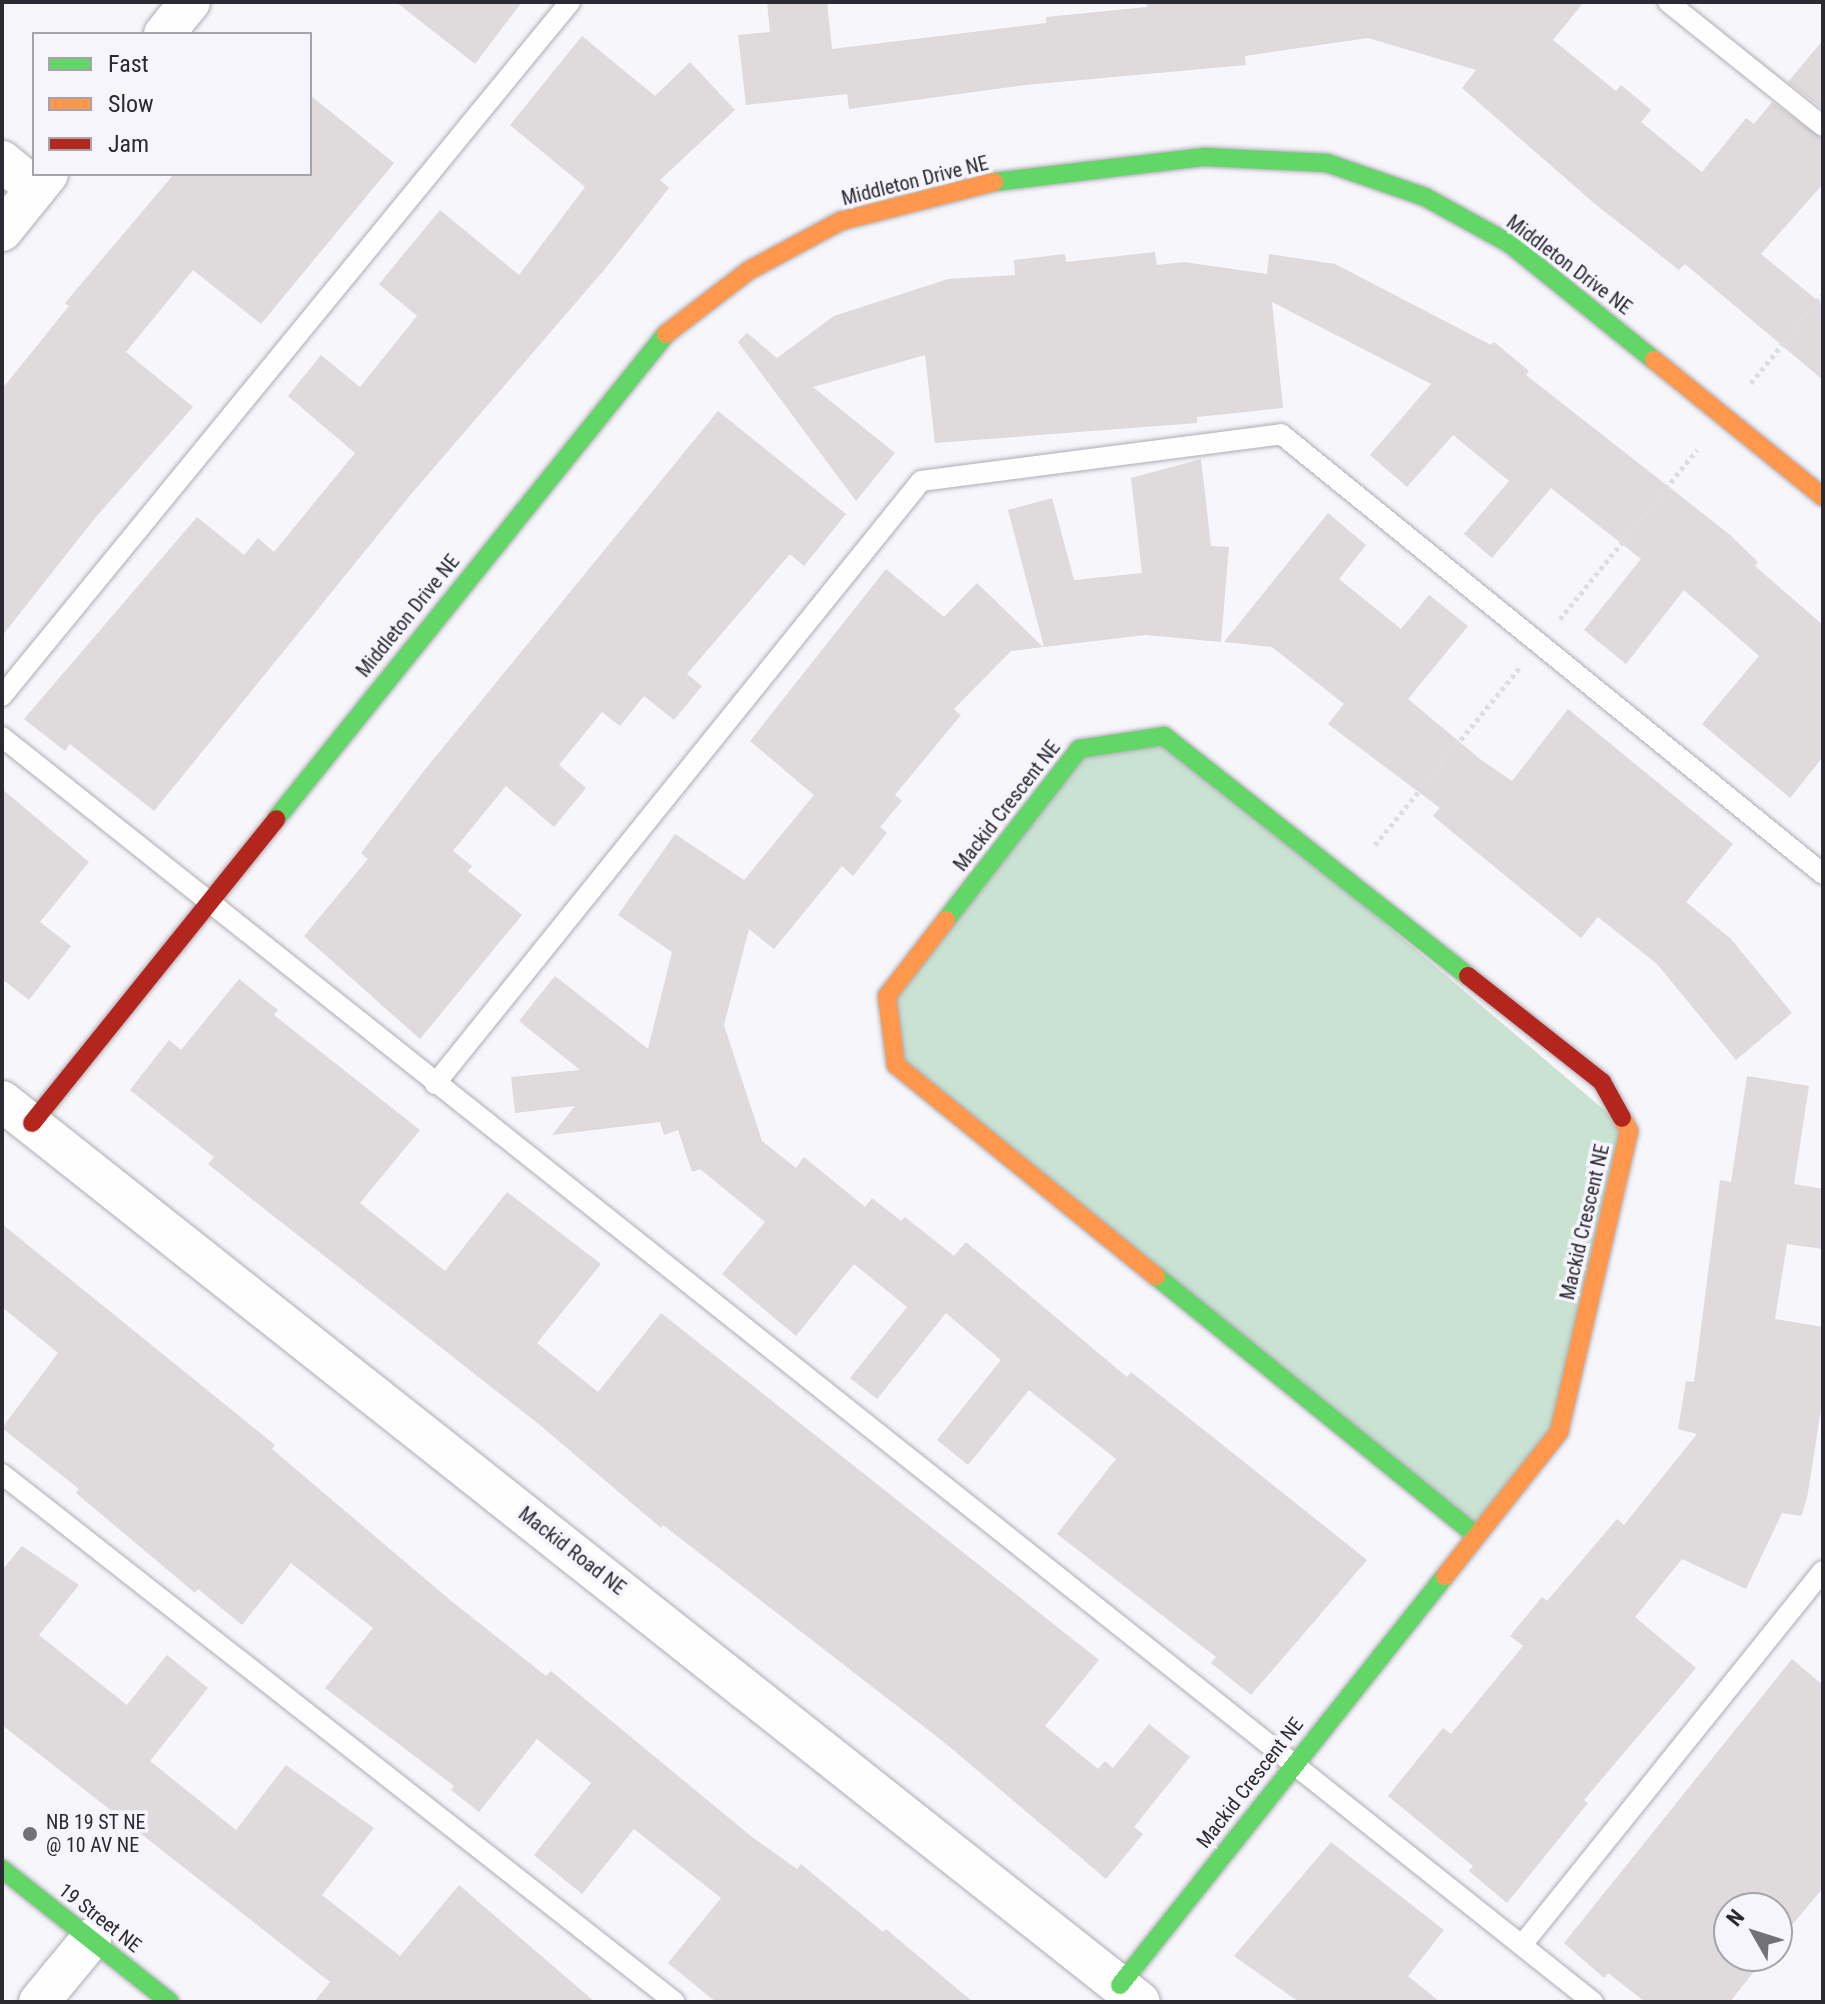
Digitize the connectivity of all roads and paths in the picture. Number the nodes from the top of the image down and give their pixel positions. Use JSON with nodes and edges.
{"nodes":[{"id":1,"x":190,"y":2,"type":"edge"},
{"id":2,"x":570,"y":2,"type":"edge"},
{"id":3,"x":1668,"y":2,"type":"edge"},
{"id":4,"x":166,"y":32,"type":"edge"},
{"id":5,"x":1823,"y":126,"type":"edge"},
{"id":6,"x":2,"y":161,"type":"edge"},
{"id":7,"x":42,"y":181,"type":"edge"},
{"id":8,"x":2,"y":231,"type":"edge"},
{"id":9,"x":1823,"y":294,"type":"edge"},
{"id":10,"x":1723,"y":418,"type":"junction"},
{"id":11,"x":1823,"y":497,"type":"edge"},
{"id":12,"x":1542,"y":641,"type":"junction"},
{"id":13,"x":2,"y":696,"type":"edge"},
{"id":14,"x":2,"y":737,"type":"edge"},
{"id":15,"x":1823,"y":874,"type":"edge"},
{"id":16,"x":1346,"y":880,"type":"junction"},
{"id":17,"x":208,"y":900,"type":"junction"},
{"id":18,"x":435,"y":1084,"type":"junction"},
{"id":19,"x":17,"y":1112,"type":"edge"},
{"id":20,"x":2,"y":1474,"type":"edge"},
{"id":21,"x":1475,"y":1534,"type":"junction"},
{"id":22,"x":1823,"y":1571,"type":"edge"},
{"id":23,"x":1291,"y":1766,"type":"junction"},
{"id":24,"x":2,"y":1869,"type":"edge"},
{"id":25,"x":91,"y":1939,"type":"junction"},
{"id":26,"x":1522,"y":1945,"type":"junction"},
{"id":27,"x":1130,"y":1994,"type":"edge"},
{"id":28,"x":39,"y":2002,"type":"edge"},
{"id":29,"x":170,"y":2002,"type":"edge"},
{"id":30,"x":675,"y":2002,"type":"edge"},
{"id":31,"x":1593,"y":2002,"type":"edge"}],
"edges":[{"from":1,"to":4,"type":"street"},
{"from":2,"to":13,"type":"lane"},
{"from":3,"to":5,"type":"lane"},
{"from":6,"to":7,"type":"street"},
{"from":7,"to":8,"type":"street"},
{"from":9,"to":10,"type":"path"},
{"from":10,"to":11,"type":"street","name":"Middleton Drive NE"},
{"from":10,"to":12,"type":"path"},
{"from":10,"to":17,"type":"street","name":"Middleton Drive NE"},
{"from":12,"to":15,"type":"lane"},
{"from":12,"to":16,"type":"path"},
{"from":12,"to":18,"type":"lane"},
{"from":14,"to":17,"type":"lane"},
{"from":16,"to":21,"type":"street","name":"Mackid Crescent NE"},
{"from":16,"to":21,"type":"street","name":"Mackid Crescent NE"},
{"from":17,"to":18,"type":"lane"},
{"from":17,"to":19,"type":"street","name":"Middleton Drive NE"},
{"from":18,"to":23,"type":"lane"},
{"from":19,"to":27,"type":"street","name":"Mackid Road NE"},
{"from":20,"to":30,"type":"lane"},
{"from":21,"to":23,"type":"street","name":"Mackid Crescent NE"},
{"from":22,"to":26,"type":"lane"},
{"from":23,"to":26,"type":"lane"},
{"from":23,"to":27,"type":"street","name":"Mackid Crescent NE"},
{"from":24,"to":25,"type":"street","name":"19 Street NE"},
{"from":25,"to":28,"type":"street"},
{"from":25,"to":29,"type":"street","name":"19 Street NE"},
{"from":26,"to":31,"type":"lane"}]}
